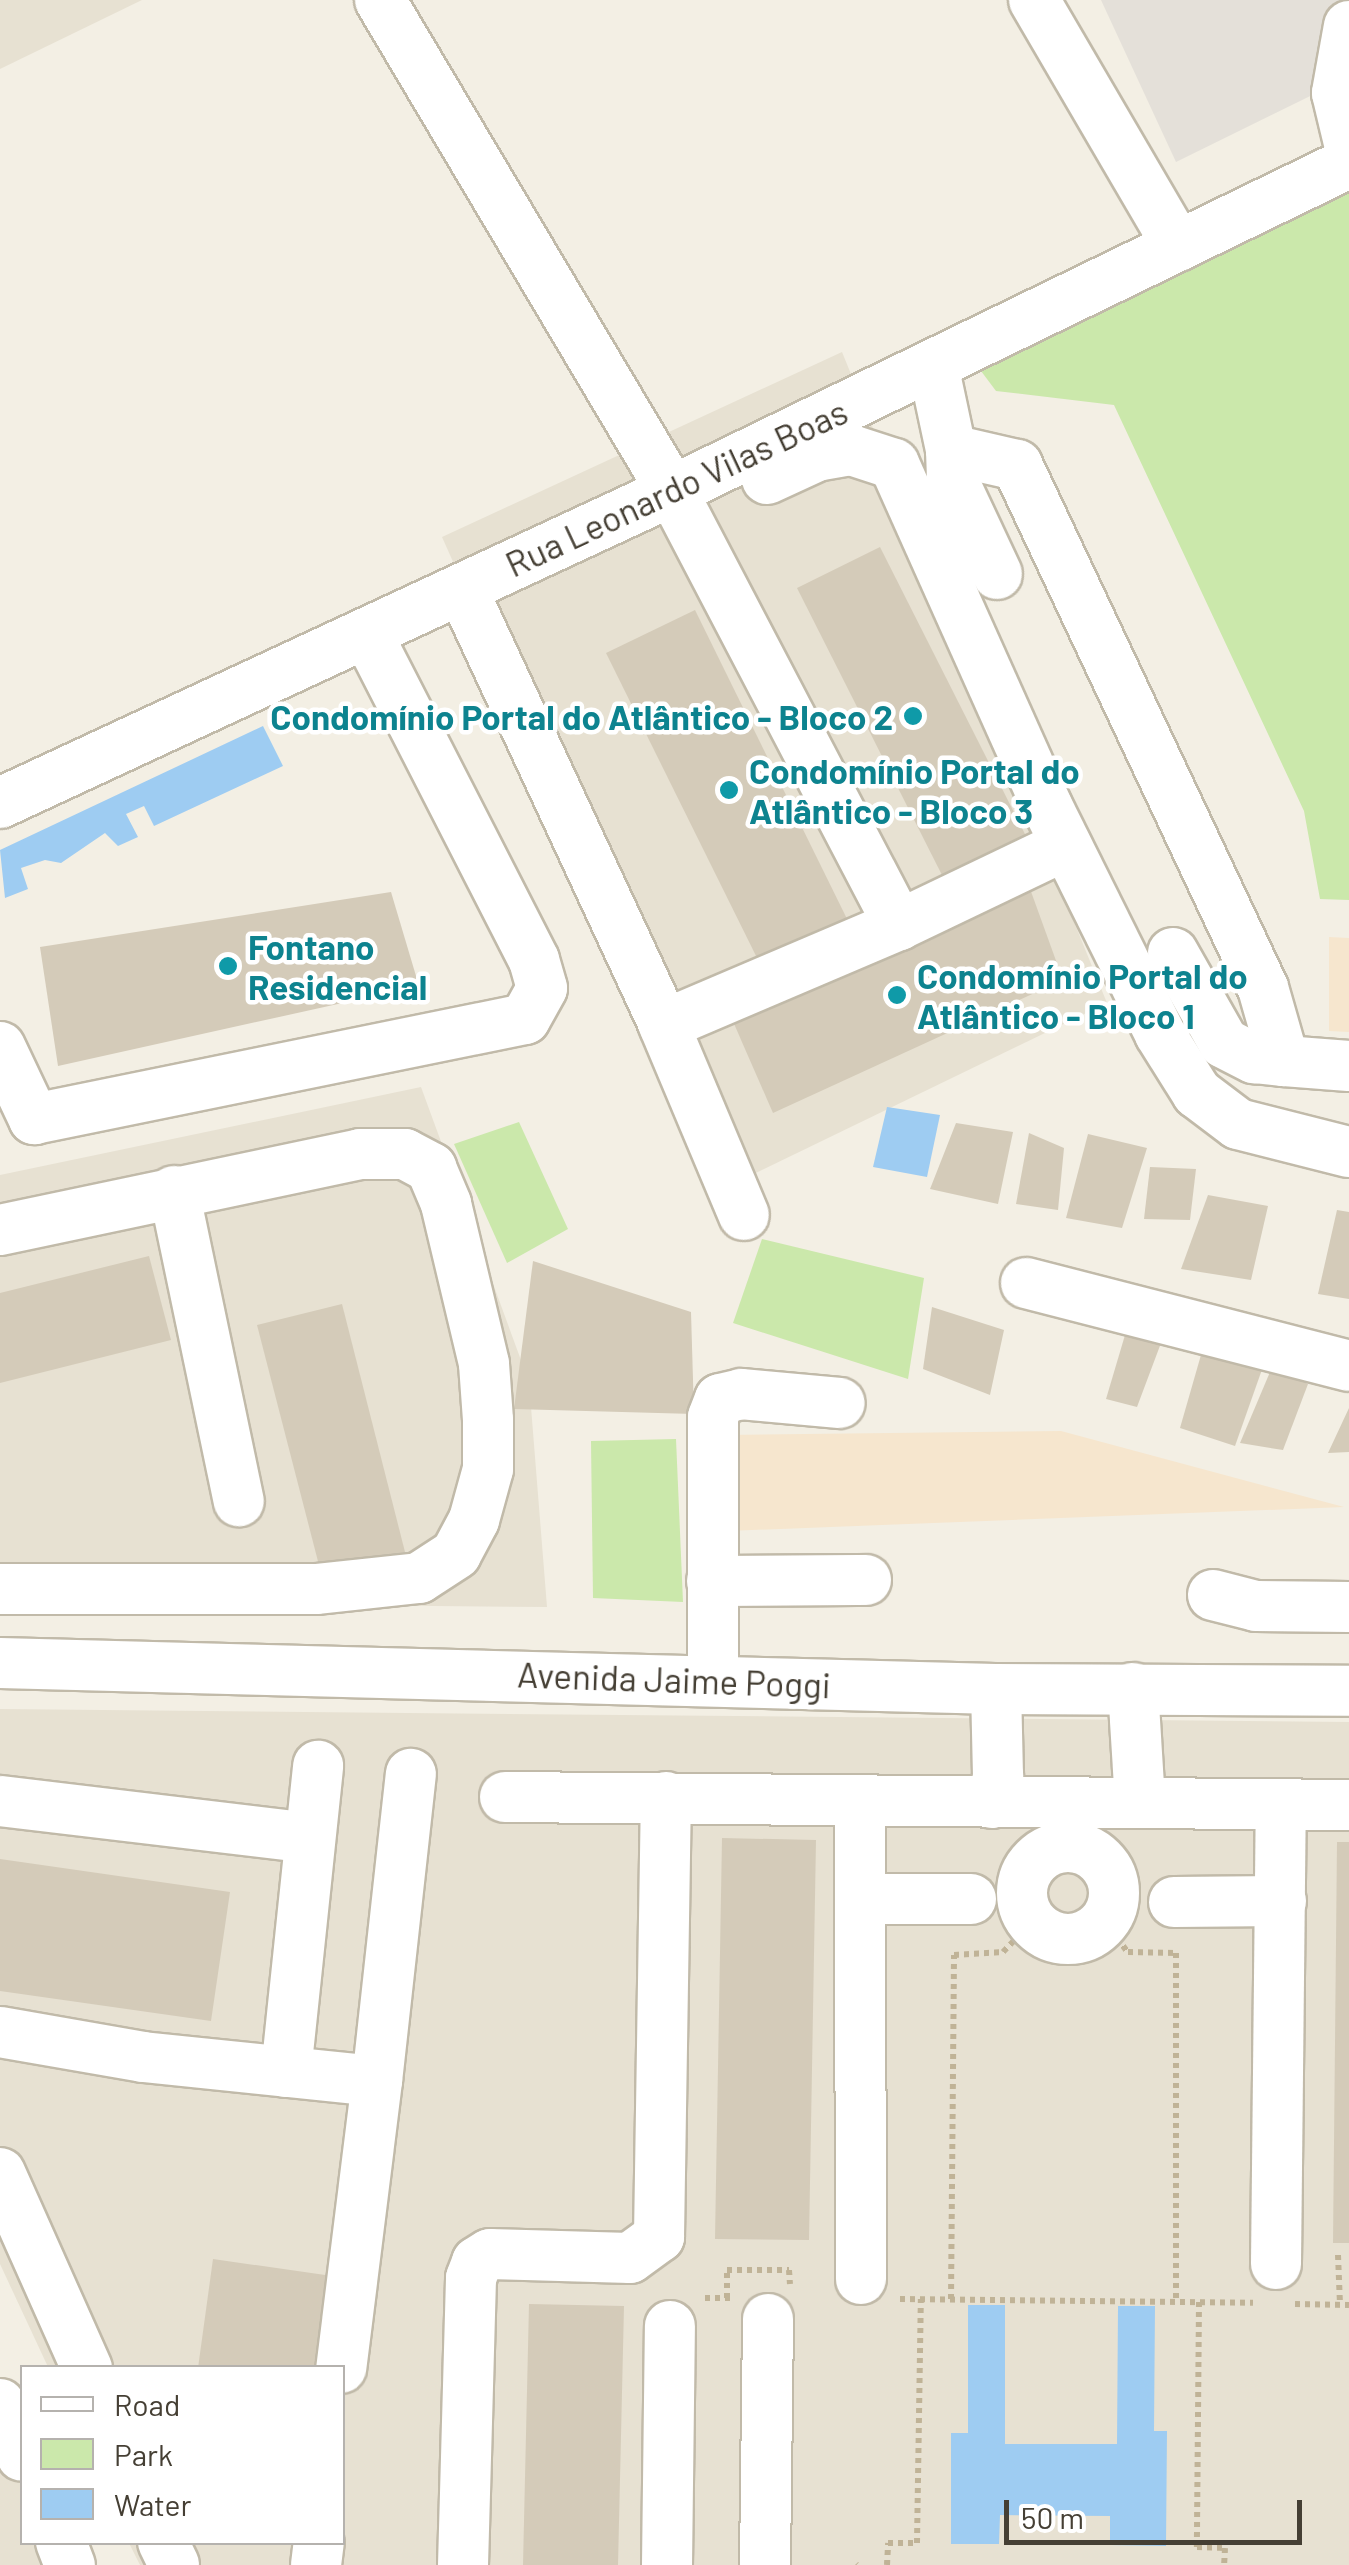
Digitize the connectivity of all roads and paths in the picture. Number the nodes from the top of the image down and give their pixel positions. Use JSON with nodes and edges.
{"nodes":[{"id":1,"x":380,"y":0,"type":"edge"},
{"id":2,"x":1034,"y":0,"type":"edge"},
{"id":3,"x":1349,"y":26,"type":"edge"},
{"id":4,"x":1349,"y":143,"type":"edge"},
{"id":5,"x":1349,"y":163,"type":"edge"},
{"id":6,"x":1178,"y":246,"type":"junction"},
{"id":7,"x":934,"y":365,"type":"junction"},
{"id":8,"x":950,"y":450,"type":"junction"},
{"id":9,"x":679,"y":504,"type":"junction"},
{"id":10,"x":997,"y":574,"type":"dead end"},
{"id":11,"x":467,"y":602,"type":"junction"},
{"id":12,"x":367,"y":633,"type":"junction"},
{"id":13,"x":0,"y":804,"type":"edge"},
{"id":14,"x":1066,"y":845,"type":"junction"},
{"id":15,"x":898,"y":925,"type":"junction"},
{"id":16,"x":1173,"y":952,"type":"dead end"},
{"id":17,"x":664,"y":1025,"type":"junction"},
{"id":18,"x":0,"y":1047,"type":"edge"},
{"id":19,"x":1284,"y":1061,"type":"junction"},
{"id":20,"x":1349,"y":1066,"type":"edge"},
{"id":21,"x":17,"y":1122,"type":"edge"},
{"id":22,"x":1349,"y":1152,"type":"edge"},
{"id":23,"x":174,"y":1190,"type":"junction"},
{"id":24,"x":744,"y":1215,"type":"dead end"},
{"id":25,"x":0,"y":1230,"type":"edge"},
{"id":26,"x":1026,"y":1283,"type":"dead end"},
{"id":27,"x":1349,"y":1366,"type":"edge"},
{"id":28,"x":840,"y":1403,"type":"dead end"},
{"id":29,"x":239,"y":1501,"type":"dead end"},
{"id":30,"x":712,"y":1580,"type":"junction"},
{"id":31,"x":866,"y":1580,"type":"dead end"},
{"id":32,"x":98,"y":1584,"type":"junction"},
{"id":33,"x":0,"y":1589,"type":"edge"},
{"id":34,"x":1212,"y":1595,"type":"dead end"},
{"id":35,"x":1349,"y":1608,"type":"edge"},
{"id":36,"x":102,"y":1662,"type":"junction"},
{"id":37,"x":0,"y":1663,"type":"edge"},
{"id":38,"x":713,"y":1680,"type":"junction"},
{"id":39,"x":1133,"y":1688,"type":"junction"},
{"id":40,"x":996,"y":1689,"type":"junction"},
{"id":41,"x":1349,"y":1691,"type":"edge"},
{"id":42,"x":318,"y":1766,"type":"dead end"},
{"id":43,"x":411,"y":1774,"type":"dead end"},
{"id":44,"x":505,"y":1797,"type":"dead end"},
{"id":45,"x":666,"y":1798,"type":"junction"},
{"id":46,"x":0,"y":1801,"type":"edge"},
{"id":47,"x":860,"y":1801,"type":"junction"},
{"id":48,"x":1140,"y":1802,"type":"junction"},
{"id":49,"x":992,"y":1803,"type":"junction"},
{"id":50,"x":1281,"y":1805,"type":"junction"},
{"id":51,"x":1349,"y":1805,"type":"edge"},
{"id":52,"x":1068,"y":1824,"type":"junction"},
{"id":53,"x":308,"y":1838,"type":"junction"},
{"id":54,"x":972,"y":1898,"type":"dead end"},
{"id":55,"x":861,"y":1899,"type":"junction"},
{"id":56,"x":1280,"y":1900,"type":"junction"},
{"id":57,"x":1174,"y":1902,"type":"dead end"},
{"id":58,"x":1032,"y":1922,"type":"junction"},
{"id":59,"x":1105,"y":1922,"type":"junction"},
{"id":60,"x":0,"y":2032,"type":"edge"},
{"id":61,"x":286,"y":2072,"type":"junction"},
{"id":62,"x":377,"y":2081,"type":"junction"},
{"id":63,"x":0,"y":2172,"type":"edge"},
{"id":64,"x":1338,"y":2256,"type":"dead end"},
{"id":65,"x":872,"y":2288,"type":"joint"},
{"id":66,"x":1270,"y":2290,"type":"junction"},
{"id":67,"x":921,"y":2299,"type":"junction"},
{"id":68,"x":951,"y":2299,"type":"junction"},
{"id":69,"x":1176,"y":2302,"type":"junction"},
{"id":70,"x":1199,"y":2302,"type":"junction"},
{"id":71,"x":1344,"y":2305,"type":"edge"},
{"id":72,"x":754,"y":2309,"type":"joint"},
{"id":73,"x":684,"y":2312,"type":"joint"},
{"id":74,"x":86,"y":2365,"type":"edge"},
{"id":75,"x":342,"y":2365,"type":"edge"},
{"id":76,"x":0,"y":2404,"type":"edge"},
{"id":77,"x":20,"y":2451,"type":"edge"},
{"id":78,"x":463,"y":2565,"type":"edge"},
{"id":79,"x":668,"y":2565,"type":"edge"},
{"id":80,"x":765,"y":2565,"type":"edge"},
{"id":81,"x":887,"y":2565,"type":"edge"},
{"id":82,"x":1224,"y":2565,"type":"edge"}],
"edges":[{"from":1,"to":9,"type":"street"},
{"from":2,"to":6,"type":"street"},
{"from":3,"to":4,"type":"street"},
{"from":5,"to":6,"type":"street","name":"Rua Leonardo Vilas Boas"},
{"from":6,"to":7,"type":"street","name":"Rua Leonardo Vilas Boas"},
{"from":7,"to":8,"type":"street"},
{"from":7,"to":9,"type":"street","name":"Rua Leonardo Vilas Boas"},
{"from":8,"to":10,"type":"street"},
{"from":8,"to":19,"type":"street"},
{"from":9,"to":11,"type":"street","name":"Rua Leonardo Vilas Boas"},
{"from":9,"to":14,"type":"street"},
{"from":9,"to":15,"type":"street"},
{"from":11,"to":12,"type":"street","name":"Rua Leonardo Vilas Boas"},
{"from":11,"to":17,"type":"street"},
{"from":12,"to":13,"type":"street","name":"Rua Leonardo Vilas Boas"},
{"from":12,"to":21,"type":"street"},
{"from":14,"to":15,"type":"street"},
{"from":14,"to":22,"type":"street"},
{"from":15,"to":17,"type":"street"},
{"from":16,"to":19,"type":"street"},
{"from":17,"to":24,"type":"street"},
{"from":18,"to":21,"type":"street"},
{"from":19,"to":20,"type":"street"},
{"from":23,"to":25,"type":"street"},
{"from":23,"to":29,"type":"street"},
{"from":23,"to":32,"type":"street"},
{"from":26,"to":27,"type":"street"},
{"from":28,"to":30,"type":"street"},
{"from":30,"to":31,"type":"street"},
{"from":30,"to":38,"type":"street"},
{"from":32,"to":33,"type":"street"},
{"from":32,"to":36,"type":"street"},
{"from":34,"to":35,"type":"street"},
{"from":36,"to":37,"type":"street","name":"Avenida Jaime Poggi"},
{"from":36,"to":38,"type":"street","name":"Avenida Jaime Poggi"},
{"from":38,"to":40,"type":"street","name":"Avenida Jaime Poggi"},
{"from":39,"to":40,"type":"street","name":"Avenida Jaime Poggi"},
{"from":39,"to":41,"type":"street","name":"Avenida Jaime Poggi"},
{"from":39,"to":48,"type":"street"},
{"from":40,"to":49,"type":"street"},
{"from":42,"to":53,"type":"street"},
{"from":43,"to":62,"type":"street"},
{"from":44,"to":45,"type":"street"},
{"from":45,"to":47,"type":"street"},
{"from":45,"to":78,"type":"street"},
{"from":46,"to":53,"type":"street"},
{"from":47,"to":49,"type":"street"},
{"from":47,"to":55,"type":"street"},
{"from":48,"to":50,"type":"street"},
{"from":48,"to":52,"type":"street"},
{"from":49,"to":52,"type":"street"},
{"from":50,"to":51,"type":"street"},
{"from":50,"to":56,"type":"street"},
{"from":52,"to":58,"type":"street"},
{"from":52,"to":59,"type":"street"},
{"from":53,"to":61,"type":"street"},
{"from":54,"to":55,"type":"street"},
{"from":55,"to":65,"type":"street"},
{"from":56,"to":57,"type":"street"},
{"from":56,"to":66,"type":"street"},
{"from":58,"to":59,"type":"street"},
{"from":58,"to":68,"type":"path"},
{"from":59,"to":69,"type":"path"},
{"from":60,"to":61,"type":"street"},
{"from":61,"to":62,"type":"street"},
{"from":62,"to":75,"type":"street"},
{"from":63,"to":74,"type":"street"},
{"from":64,"to":71,"type":"path"},
{"from":65,"to":67,"type":"path"},
{"from":66,"to":70,"type":"path"},
{"from":66,"to":71,"type":"path"},
{"from":67,"to":68,"type":"path"},
{"from":67,"to":81,"type":"path"},
{"from":68,"to":69,"type":"path"},
{"from":69,"to":70,"type":"path"},
{"from":70,"to":82,"type":"path"},
{"from":72,"to":73,"type":"path"},
{"from":72,"to":80,"type":"street"},
{"from":73,"to":79,"type":"street"},
{"from":76,"to":77,"type":"street"}]}
